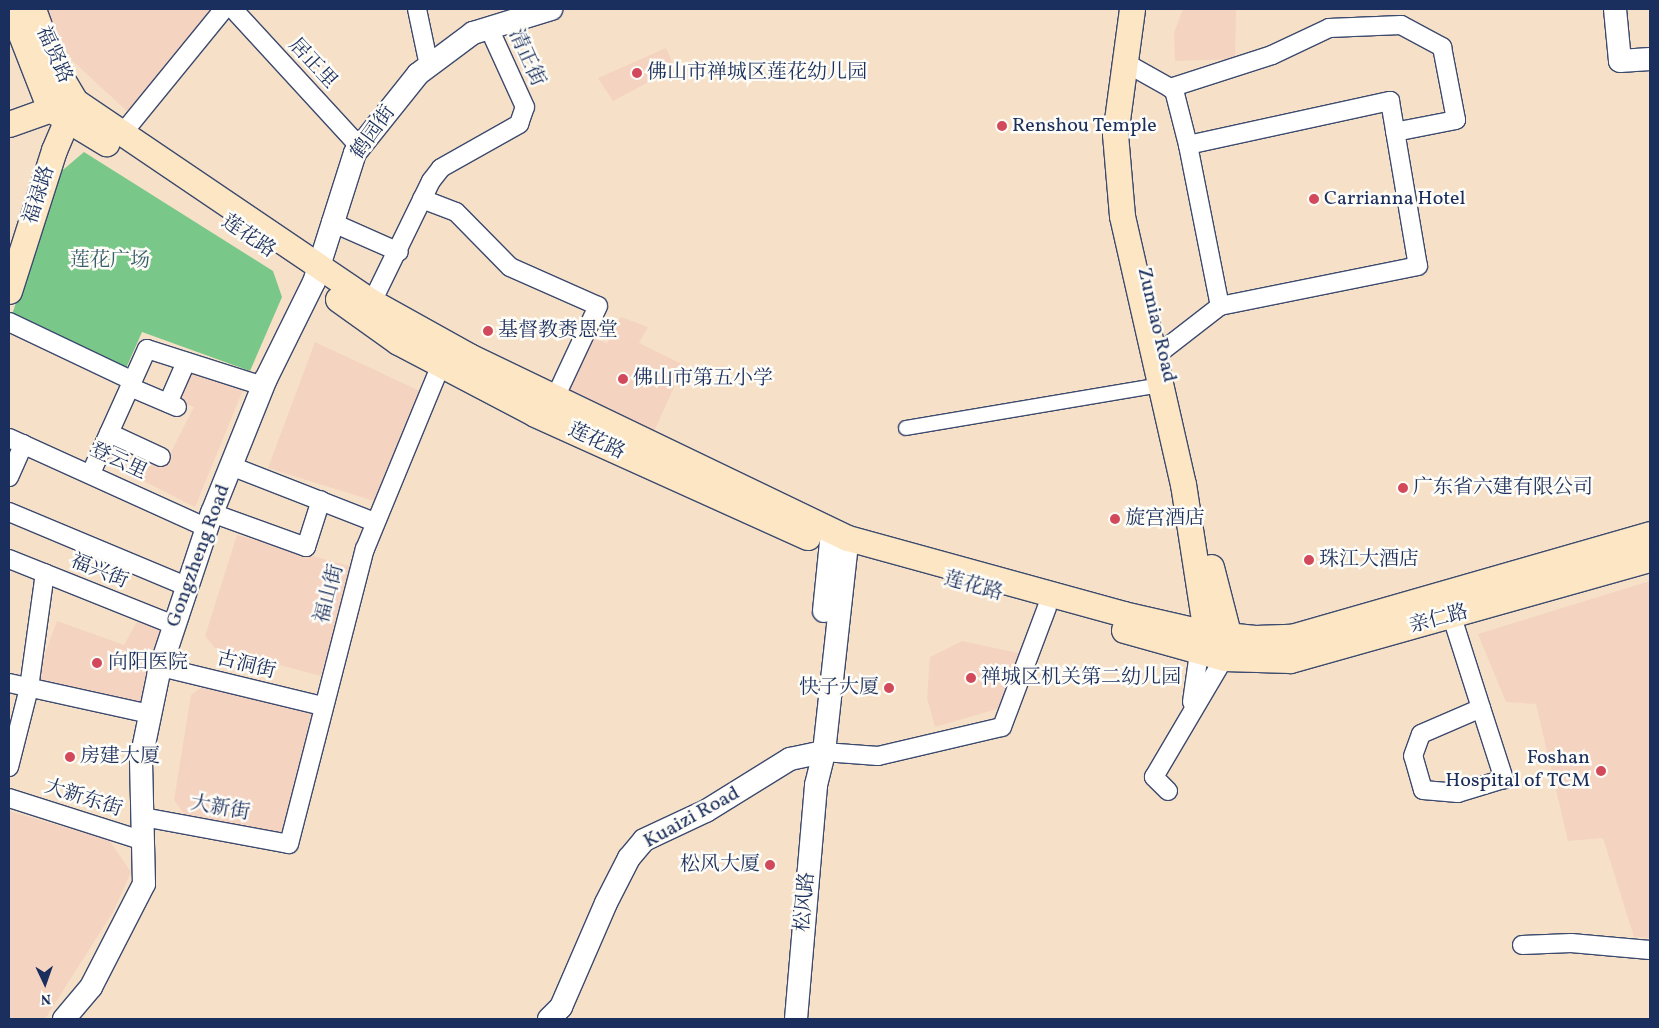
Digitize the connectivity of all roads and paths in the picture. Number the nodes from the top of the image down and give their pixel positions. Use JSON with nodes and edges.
{"nodes":[{"id":1,"x":11,"y":9,"type":"edge"},
{"id":2,"x":33,"y":9,"type":"edge"},
{"id":3,"x":224,"y":9,"type":"edge"},
{"id":4,"x":233,"y":9,"type":"edge"},
{"id":5,"x":417,"y":9,"type":"edge"},
{"id":6,"x":551,"y":9,"type":"edge"},
{"id":7,"x":1132,"y":9,"type":"edge"},
{"id":8,"x":1143,"y":9,"type":"edge"},
{"id":9,"x":1614,"y":9,"type":"edge"},
{"id":10,"x":489,"y":28,"type":"junction"},
{"id":11,"x":1650,"y":59,"type":"edge"},
{"id":12,"x":429,"y":66,"type":"junction"},
{"id":13,"x":1132,"y":67,"type":"junction"},
{"id":14,"x":1170,"y":88,"type":"junction"},
{"id":15,"x":64,"y":110,"type":"junction"},
{"id":16,"x":9,"y":124,"type":"edge"},
{"id":17,"x":1395,"y":132,"type":"junction"},
{"id":18,"x":122,"y":134,"type":"junction"},
{"id":19,"x":1188,"y":145,"type":"junction"},
{"id":20,"x":360,"y":147,"type":"junction"},
{"id":21,"x":422,"y":199,"type":"junction"},
{"id":22,"x":331,"y":222,"type":"junction"},
{"id":23,"x":9,"y":245,"type":"edge"},
{"id":24,"x":399,"y":252,"type":"junction"},
{"id":25,"x":316,"y":274,"type":"junction"},
{"id":26,"x":9,"y":291,"type":"edge"},
{"id":27,"x":372,"y":302,"type":"junction"},
{"id":28,"x":1220,"y":306,"type":"junction"},
{"id":29,"x":9,"y":322,"type":"edge"},
{"id":30,"x":1162,"y":351,"type":"junction"},
{"id":31,"x":186,"y":362,"type":"junction"},
{"id":32,"x":441,"y":365,"type":"junction"},
{"id":33,"x":132,"y":384,"type":"junction"},
{"id":34,"x":1160,"y":385,"type":"junction"},
{"id":35,"x":263,"y":386,"type":"junction"},
{"id":36,"x":555,"y":398,"type":"junction"},
{"id":37,"x":906,"y":428,"type":"dead end"},
{"id":38,"x":109,"y":433,"type":"junction"},
{"id":39,"x":16,"y":441,"type":"edge"},
{"id":40,"x":161,"y":457,"type":"dead end"},
{"id":41,"x":231,"y":466,"type":"junction"},
{"id":42,"x":91,"y":473,"type":"junction"},
{"id":43,"x":9,"y":477,"type":"edge"},
{"id":44,"x":321,"y":500,"type":"junction"},
{"id":45,"x":9,"y":512,"type":"edge"},
{"id":46,"x":209,"y":521,"type":"junction"},
{"id":47,"x":375,"y":522,"type":"junction"},
{"id":48,"x":1650,"y":534,"type":"edge"},
{"id":49,"x":839,"y":542,"type":"junction"},
{"id":50,"x":9,"y":559,"type":"edge"},
{"id":51,"x":1650,"y":559,"type":"edge"},
{"id":52,"x":45,"y":573,"type":"junction"},
{"id":53,"x":186,"y":586,"type":"junction"},
{"id":54,"x":1048,"y":607,"type":"junction"},
{"id":55,"x":1452,"y":617,"type":"junction"},
{"id":56,"x":174,"y":625,"type":"junction"},
{"id":57,"x":1214,"y":645,"type":"junction"},
{"id":58,"x":161,"y":667,"type":"junction"},
{"id":59,"x":9,"y":683,"type":"edge"},
{"id":60,"x":29,"y":688,"type":"junction"},
{"id":61,"x":322,"y":706,"type":"junction"},
{"id":62,"x":1482,"y":708,"type":"junction"},
{"id":63,"x":1192,"y":710,"type":"junction"},
{"id":64,"x":150,"y":714,"type":"junction"},
{"id":65,"x":818,"y":751,"type":"junction"},
{"id":66,"x":9,"y":767,"type":"edge"},
{"id":67,"x":1168,"y":791,"type":"dead end"},
{"id":68,"x":9,"y":798,"type":"edge"},
{"id":69,"x":143,"y":817,"type":"junction"},
{"id":70,"x":144,"y":841,"type":"junction"},
{"id":71,"x":289,"y":844,"type":"joint"},
{"id":72,"x":1522,"y":945,"type":"dead end"},
{"id":73,"x":1650,"y":950,"type":"edge"},
{"id":74,"x":64,"y":1019,"type":"edge"},
{"id":75,"x":549,"y":1019,"type":"edge"},
{"id":76,"x":795,"y":1019,"type":"edge"}],
"edges":[{"from":1,"to":15,"type":"main road","name":"福贤路"},
{"from":2,"to":15,"type":"main road","name":"福贤路"},
{"from":3,"to":18,"type":"street"},
{"from":4,"to":20,"type":"street","name":"居正里"},
{"from":5,"to":12,"type":"street"},
{"from":6,"to":10,"type":"street","name":"鹤园街"},
{"from":7,"to":34,"type":"main road","name":"Zumiao Road"},
{"from":8,"to":13,"type":"main road","name":"Zumiao Road"},
{"from":9,"to":11,"type":"street"},
{"from":10,"to":12,"type":"street","name":"鹤园街"},
{"from":10,"to":21,"type":"street","name":"清正街"},
{"from":12,"to":20,"type":"street","name":"鹤园街"},
{"from":13,"to":14,"type":"street"},
{"from":13,"to":30,"type":"main road","name":"Zumiao Road"},
{"from":14,"to":17,"type":"street"},
{"from":14,"to":19,"type":"street"},
{"from":15,"to":16,"type":"main road"},
{"from":15,"to":18,"type":"main road","name":"莲花路"},
{"from":15,"to":23,"type":"main road","name":"福禄路"},
{"from":15,"to":25,"type":"main road","name":"莲花路"},
{"from":15,"to":26,"type":"main road","name":"福禄路"},
{"from":17,"to":19,"type":"street"},
{"from":17,"to":28,"type":"street"},
{"from":18,"to":25,"type":"main road","name":"莲花路"},
{"from":19,"to":28,"type":"street"},
{"from":20,"to":22,"type":"street","name":"鹤园街"},
{"from":21,"to":24,"type":"street"},
{"from":21,"to":36,"type":"street"},
{"from":22,"to":24,"type":"street"},
{"from":22,"to":25,"type":"street","name":"鹤园街"},
{"from":24,"to":27,"type":"street"},
{"from":25,"to":27,"type":"main road","name":"莲花路"},
{"from":25,"to":32,"type":"main road","name":"莲花路"},
{"from":25,"to":35,"type":"street","name":"Gongzheng Road"},
{"from":27,"to":36,"type":"main road","name":"莲花路"},
{"from":28,"to":30,"type":"street"},
{"from":29,"to":33,"type":"street"},
{"from":30,"to":57,"type":"main road","name":"Zumiao Road"},
{"from":31,"to":33,"type":"street"},
{"from":31,"to":33,"type":"street"},
{"from":31,"to":35,"type":"street"},
{"from":32,"to":47,"type":"street","name":"福山街"},
{"from":32,"to":49,"type":"main road","name":"莲花路"},
{"from":33,"to":38,"type":"street"},
{"from":34,"to":37,"type":"street"},
{"from":34,"to":57,"type":"main road","name":"Zumiao Road"},
{"from":35,"to":41,"type":"street","name":"Gongzheng Road"},
{"from":36,"to":49,"type":"main road","name":"莲花路"},
{"from":38,"to":40,"type":"street"},
{"from":38,"to":42,"type":"street"},
{"from":39,"to":42,"type":"street","name":"登云里"},
{"from":39,"to":43,"type":"street"},
{"from":41,"to":44,"type":"street"},
{"from":41,"to":46,"type":"street","name":"Gongzheng Road"},
{"from":42,"to":46,"type":"street","name":"登云里"},
{"from":44,"to":46,"type":"street","name":"登云里"},
{"from":44,"to":47,"type":"street"},
{"from":45,"to":53,"type":"street"},
{"from":46,"to":53,"type":"street","name":"Gongzheng Road"},
{"from":47,"to":61,"type":"street","name":"福山街"},
{"from":48,"to":57,"type":"main road","name":"亲仁路"},
{"from":49,"to":54,"type":"main road","name":"莲花路"},
{"from":49,"to":57,"type":"main road","name":"莲花路"},
{"from":49,"to":65,"type":"street"},
{"from":50,"to":52,"type":"street","name":"福兴街"},
{"from":51,"to":55,"type":"main road","name":"亲仁路"},
{"from":52,"to":56,"type":"street","name":"福兴街"},
{"from":52,"to":60,"type":"street"},
{"from":53,"to":56,"type":"street","name":"Gongzheng Road"},
{"from":54,"to":57,"type":"main road","name":"莲花路"},
{"from":54,"to":65,"type":"street"},
{"from":55,"to":57,"type":"main road","name":"亲仁路"},
{"from":55,"to":62,"type":"street"},
{"from":56,"to":58,"type":"street","name":"Gongzheng Road"},
{"from":57,"to":63,"type":"street"},
{"from":57,"to":63,"type":"street"},
{"from":58,"to":61,"type":"street","name":"古洞街"},
{"from":58,"to":64,"type":"street","name":"Gongzheng Road"},
{"from":59,"to":60,"type":"street"},
{"from":60,"to":64,"type":"street"},
{"from":60,"to":66,"type":"street"},
{"from":61,"to":71,"type":"street","name":"福山街"},
{"from":62,"to":62,"type":"street"},
{"from":63,"to":67,"type":"street"},
{"from":64,"to":69,"type":"street","name":"Gongzheng Road"},
{"from":65,"to":75,"type":"street","name":"Kuaizi Road"},
{"from":65,"to":76,"type":"street","name":"松风路"},
{"from":68,"to":70,"type":"street","name":"大新东街"},
{"from":69,"to":70,"type":"street","name":"Gongzheng Road"},
{"from":69,"to":71,"type":"street","name":"大新街"},
{"from":70,"to":74,"type":"street","name":"Gongzheng Road"},
{"from":72,"to":73,"type":"street"}]}
